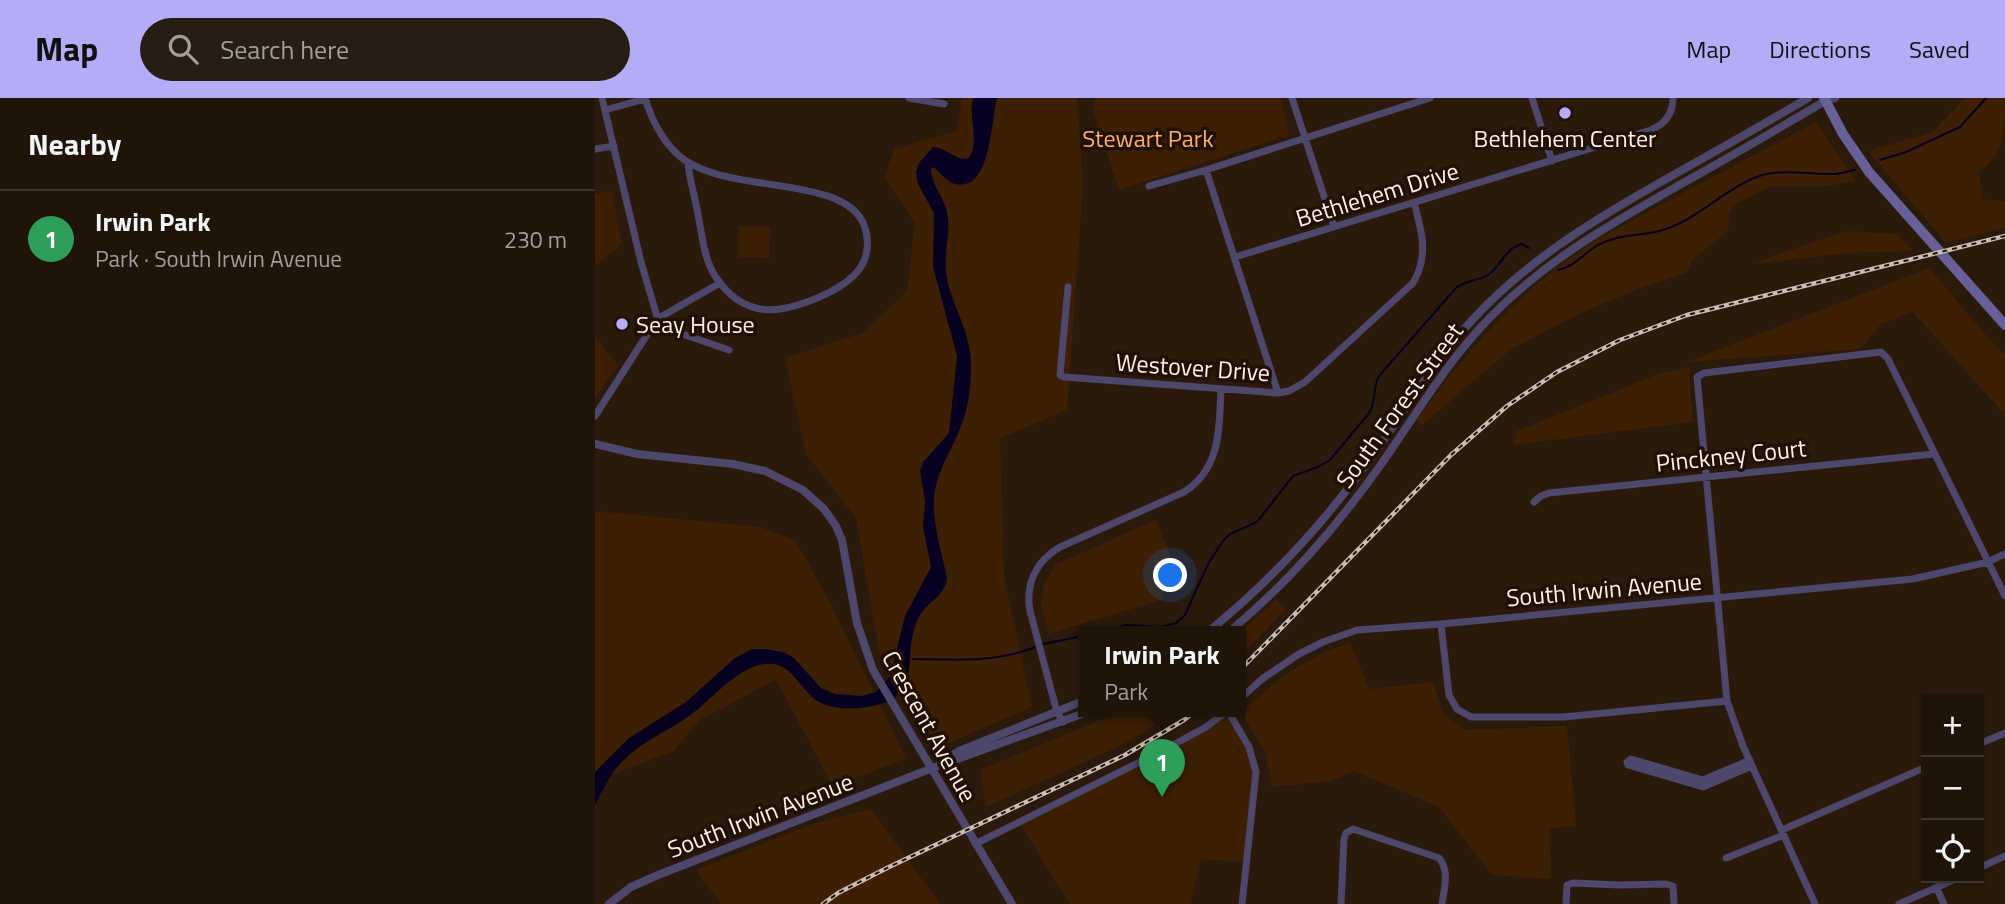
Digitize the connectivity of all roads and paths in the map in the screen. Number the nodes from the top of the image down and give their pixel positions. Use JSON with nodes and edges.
{"nodes":[{"id":1,"x":603,"y":98,"type":"edge"},
{"id":2,"x":909,"y":98,"type":"edge"},
{"id":3,"x":1292,"y":98,"type":"edge"},
{"id":4,"x":1430,"y":98,"type":"edge"},
{"id":5,"x":1532,"y":98,"type":"edge"},
{"id":6,"x":1673,"y":98,"type":"edge"},
{"id":7,"x":1808,"y":98,"type":"edge"},
{"id":8,"x":645,"y":99,"type":"edge"},
{"id":9,"x":1828,"y":99,"type":"edge"},
{"id":10,"x":944,"y":104,"type":"dead end"},
{"id":11,"x":605,"y":110,"type":"junction"},
{"id":12,"x":1304,"y":139,"type":"junction"},
{"id":13,"x":614,"y":146,"type":"junction"},
{"id":14,"x":595,"y":149,"type":"edge"},
{"id":15,"x":1552,"y":161,"type":"junction"},
{"id":16,"x":688,"y":162,"type":"junction"},
{"id":17,"x":1206,"y":170,"type":"junction"},
{"id":18,"x":1149,"y":186,"type":"dead end"},
{"id":19,"x":1414,"y":203,"type":"junction"},
{"id":20,"x":1334,"y":227,"type":"junction"},
{"id":21,"x":1235,"y":257,"type":"junction"},
{"id":22,"x":720,"y":283,"type":"junction"},
{"id":23,"x":1069,"y":287,"type":"dead end"},
{"id":24,"x":657,"y":319,"type":"junction"},
{"id":25,"x":2005,"y":325,"type":"edge"},
{"id":26,"x":729,"y":350,"type":"dead end"},
{"id":27,"x":1221,"y":390,"type":"junction"},
{"id":28,"x":1278,"y":393,"type":"junction"},
{"id":29,"x":595,"y":415,"type":"edge"},
{"id":30,"x":595,"y":444,"type":"edge"},
{"id":31,"x":1934,"y":454,"type":"junction"},
{"id":32,"x":1706,"y":477,"type":"junction"},
{"id":33,"x":1535,"y":502,"type":"dead end"},
{"id":34,"x":2005,"y":554,"type":"edge"},
{"id":35,"x":1988,"y":562,"type":"junction"},
{"id":36,"x":2005,"y":596,"type":"edge"},
{"id":37,"x":1716,"y":598,"type":"junction"},
{"id":38,"x":1441,"y":624,"type":"junction"},
{"id":39,"x":1215,"y":626,"type":"edge"},
{"id":40,"x":1236,"y":626,"type":"edge"},
{"id":41,"x":1246,"y":693,"type":"edge"},
{"id":42,"x":1727,"y":701,"type":"junction"},
{"id":43,"x":1078,"y":703,"type":"edge"},
{"id":44,"x":1057,"y":712,"type":"junction"},
{"id":45,"x":1078,"y":716,"type":"edge"},
{"id":46,"x":1219,"y":717,"type":"edge"},
{"id":47,"x":1231,"y":717,"type":"edge"},
{"id":48,"x":1063,"y":722,"type":"junction"},
{"id":49,"x":2005,"y":733,"type":"edge"},
{"id":50,"x":1984,"y":742,"type":"edge"},
{"id":51,"x":1751,"y":763,"type":"junction"},
{"id":52,"x":930,"y":769,"type":"junction"},
{"id":53,"x":1921,"y":769,"type":"edge"},
{"id":54,"x":1703,"y":784,"type":"junction"},
{"id":55,"x":1783,"y":832,"type":"junction"},
{"id":56,"x":975,"y":844,"type":"junction"},
{"id":57,"x":2005,"y":856,"type":"edge"},
{"id":58,"x":1726,"y":858,"type":"dead end"},
{"id":59,"x":1984,"y":866,"type":"edge"},
{"id":60,"x":1946,"y":883,"type":"edge"},
{"id":61,"x":1936,"y":887,"type":"junction"},
{"id":62,"x":609,"y":904,"type":"edge"},
{"id":63,"x":1012,"y":904,"type":"edge"},
{"id":64,"x":1242,"y":904,"type":"edge"},
{"id":65,"x":1341,"y":904,"type":"edge"},
{"id":66,"x":1442,"y":904,"type":"edge"},
{"id":67,"x":1566,"y":904,"type":"edge"},
{"id":68,"x":1674,"y":904,"type":"edge"},
{"id":69,"x":1815,"y":904,"type":"edge"},
{"id":70,"x":1899,"y":904,"type":"edge"},
{"id":71,"x":1944,"y":904,"type":"edge"}],
"edges":[{"from":1,"to":11,"type":"street"},
{"from":2,"to":10,"type":"street"},
{"from":3,"to":12,"type":"street"},
{"from":4,"to":12,"type":"street"},
{"from":5,"to":15,"type":"street"},
{"from":6,"to":15,"type":"street","name":"Bethlehem Drive"},
{"from":7,"to":39,"type":"street","name":"South Forest Street"},
{"from":8,"to":11,"type":"street"},
{"from":8,"to":16,"type":"street"},
{"from":9,"to":25,"type":"main road"},
{"from":9,"to":40,"type":"street","name":"South Forest Street"},
{"from":11,"to":13,"type":"street"},
{"from":12,"to":17,"type":"street"},
{"from":12,"to":20,"type":"street"},
{"from":13,"to":14,"type":"street"},
{"from":13,"to":24,"type":"street"},
{"from":15,"to":19,"type":"street","name":"Bethlehem Drive"},
{"from":16,"to":22,"type":"street"},
{"from":16,"to":22,"type":"street"},
{"from":17,"to":18,"type":"street"},
{"from":17,"to":21,"type":"street"},
{"from":19,"to":20,"type":"street","name":"Bethlehem Drive"},
{"from":19,"to":28,"type":"street","name":"Westover Drive"},
{"from":20,"to":21,"type":"street","name":"Bethlehem Drive"},
{"from":21,"to":28,"type":"street"},
{"from":22,"to":24,"type":"street"},
{"from":23,"to":27,"type":"street","name":"Westover Drive"},
{"from":24,"to":26,"type":"street"},
{"from":24,"to":29,"type":"street"},
{"from":27,"to":28,"type":"street","name":"Westover Drive"},
{"from":27,"to":44,"type":"street"},
{"from":30,"to":52,"type":"street","name":"Crescent Avenue"},
{"from":31,"to":32,"type":"street","name":"Pinckney Court"},
{"from":31,"to":32,"type":"street"},
{"from":31,"to":35,"type":"street"},
{"from":32,"to":33,"type":"street","name":"Pinckney Court"},
{"from":32,"to":37,"type":"street"},
{"from":34,"to":35,"type":"street","name":"South Irwin Avenue"},
{"from":35,"to":36,"type":"street"},
{"from":35,"to":37,"type":"street","name":"South Irwin Avenue"},
{"from":37,"to":38,"type":"street","name":"South Irwin Avenue"},
{"from":37,"to":42,"type":"street"},
{"from":38,"to":41,"type":"street","name":"South Irwin Avenue"},
{"from":38,"to":42,"type":"street"},
{"from":42,"to":51,"type":"street"},
{"from":43,"to":44,"type":"street"},
{"from":44,"to":48,"type":"street"},
{"from":44,"to":52,"type":"street"},
{"from":45,"to":48,"type":"street"},
{"from":46,"to":56,"type":"street"},
{"from":47,"to":64,"type":"street"},
{"from":48,"to":52,"type":"street"},
{"from":49,"to":50,"type":"street"},
{"from":51,"to":54,"type":"street"},
{"from":51,"to":55,"type":"street"},
{"from":52,"to":56,"type":"street","name":"Crescent Avenue"},
{"from":52,"to":62,"type":"street","name":"South Irwin Avenue"},
{"from":53,"to":55,"type":"street"},
{"from":54,"to":54,"type":"street"},
{"from":55,"to":58,"type":"street"},
{"from":55,"to":69,"type":"street"},
{"from":56,"to":63,"type":"street","name":"Crescent Avenue"},
{"from":57,"to":59,"type":"street"},
{"from":60,"to":61,"type":"street"},
{"from":61,"to":70,"type":"street"},
{"from":61,"to":71,"type":"street"},
{"from":65,"to":66,"type":"street"},
{"from":67,"to":68,"type":"street"}]}
